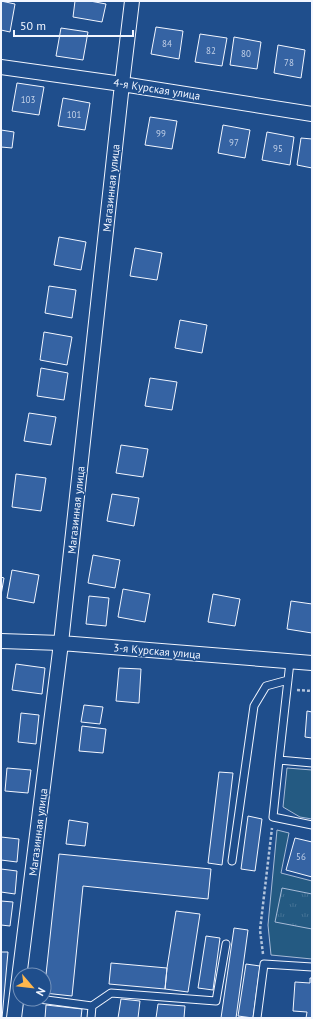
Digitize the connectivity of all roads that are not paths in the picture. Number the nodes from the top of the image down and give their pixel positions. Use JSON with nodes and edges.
{"nodes":[{"id":1,"x":132,"y":1,"type":"edge"},
{"id":2,"x":1,"y":67,"type":"edge"},
{"id":3,"x":122,"y":84,"type":"junction"},
{"id":4,"x":312,"y":114,"type":"edge"},
{"id":5,"x":1,"y":641,"type":"edge"},
{"id":6,"x":61,"y":643,"type":"junction"},
{"id":7,"x":290,"y":662,"type":"junction"},
{"id":8,"x":312,"y":663,"type":"edge"},
{"id":9,"x":288,"y":680,"type":"junction"},
{"id":10,"x":279,"y":760,"type":"junction"},
{"id":11,"x":312,"y":763,"type":"edge"},
{"id":12,"x":312,"y":825,"type":"edge"},
{"id":13,"x":232,"y":861,"type":"dead end"},
{"id":14,"x":226,"y":944,"type":"dead end"},
{"id":15,"x":22,"y":967,"type":"edge"},
{"id":16,"x":312,"y":967,"type":"edge"},
{"id":17,"x":52,"y":1001,"type":"edge"},
{"id":18,"x":92,"y":1006,"type":"junction"},
{"id":19,"x":16,"y":1007,"type":"edge"},
{"id":20,"x":14,"y":1018,"type":"edge"},
{"id":21,"x":91,"y":1018,"type":"edge"},
{"id":22,"x":257,"y":1018,"type":"edge"}],
"edges":[{"from":1,"to":3,"type":"street","name":"Магазинная улица"},
{"from":2,"to":3,"type":"street","name":"4-я Курская улица"},
{"from":3,"to":4,"type":"street","name":"4-я Курская улица"},
{"from":3,"to":6,"type":"street","name":"Магазинная улица"},
{"from":5,"to":6,"type":"street","name":"3-я Курская улица"},
{"from":6,"to":7,"type":"street","name":"3-я Курская улица"},
{"from":6,"to":15,"type":"street","name":"Магазинная улица"},
{"from":7,"to":8,"type":"street","name":"3-я Курская улица"},
{"from":7,"to":9,"type":"lane"},
{"from":9,"to":10,"type":"lane"},
{"from":9,"to":13,"type":"lane"},
{"from":10,"to":11,"type":"lane"},
{"from":10,"to":12,"type":"lane"},
{"from":14,"to":18,"type":"lane"},
{"from":16,"to":22,"type":"lane"},
{"from":17,"to":18,"type":"lane"},
{"from":18,"to":21,"type":"lane"},
{"from":19,"to":20,"type":"street","name":"Магазинная улица"}]}
